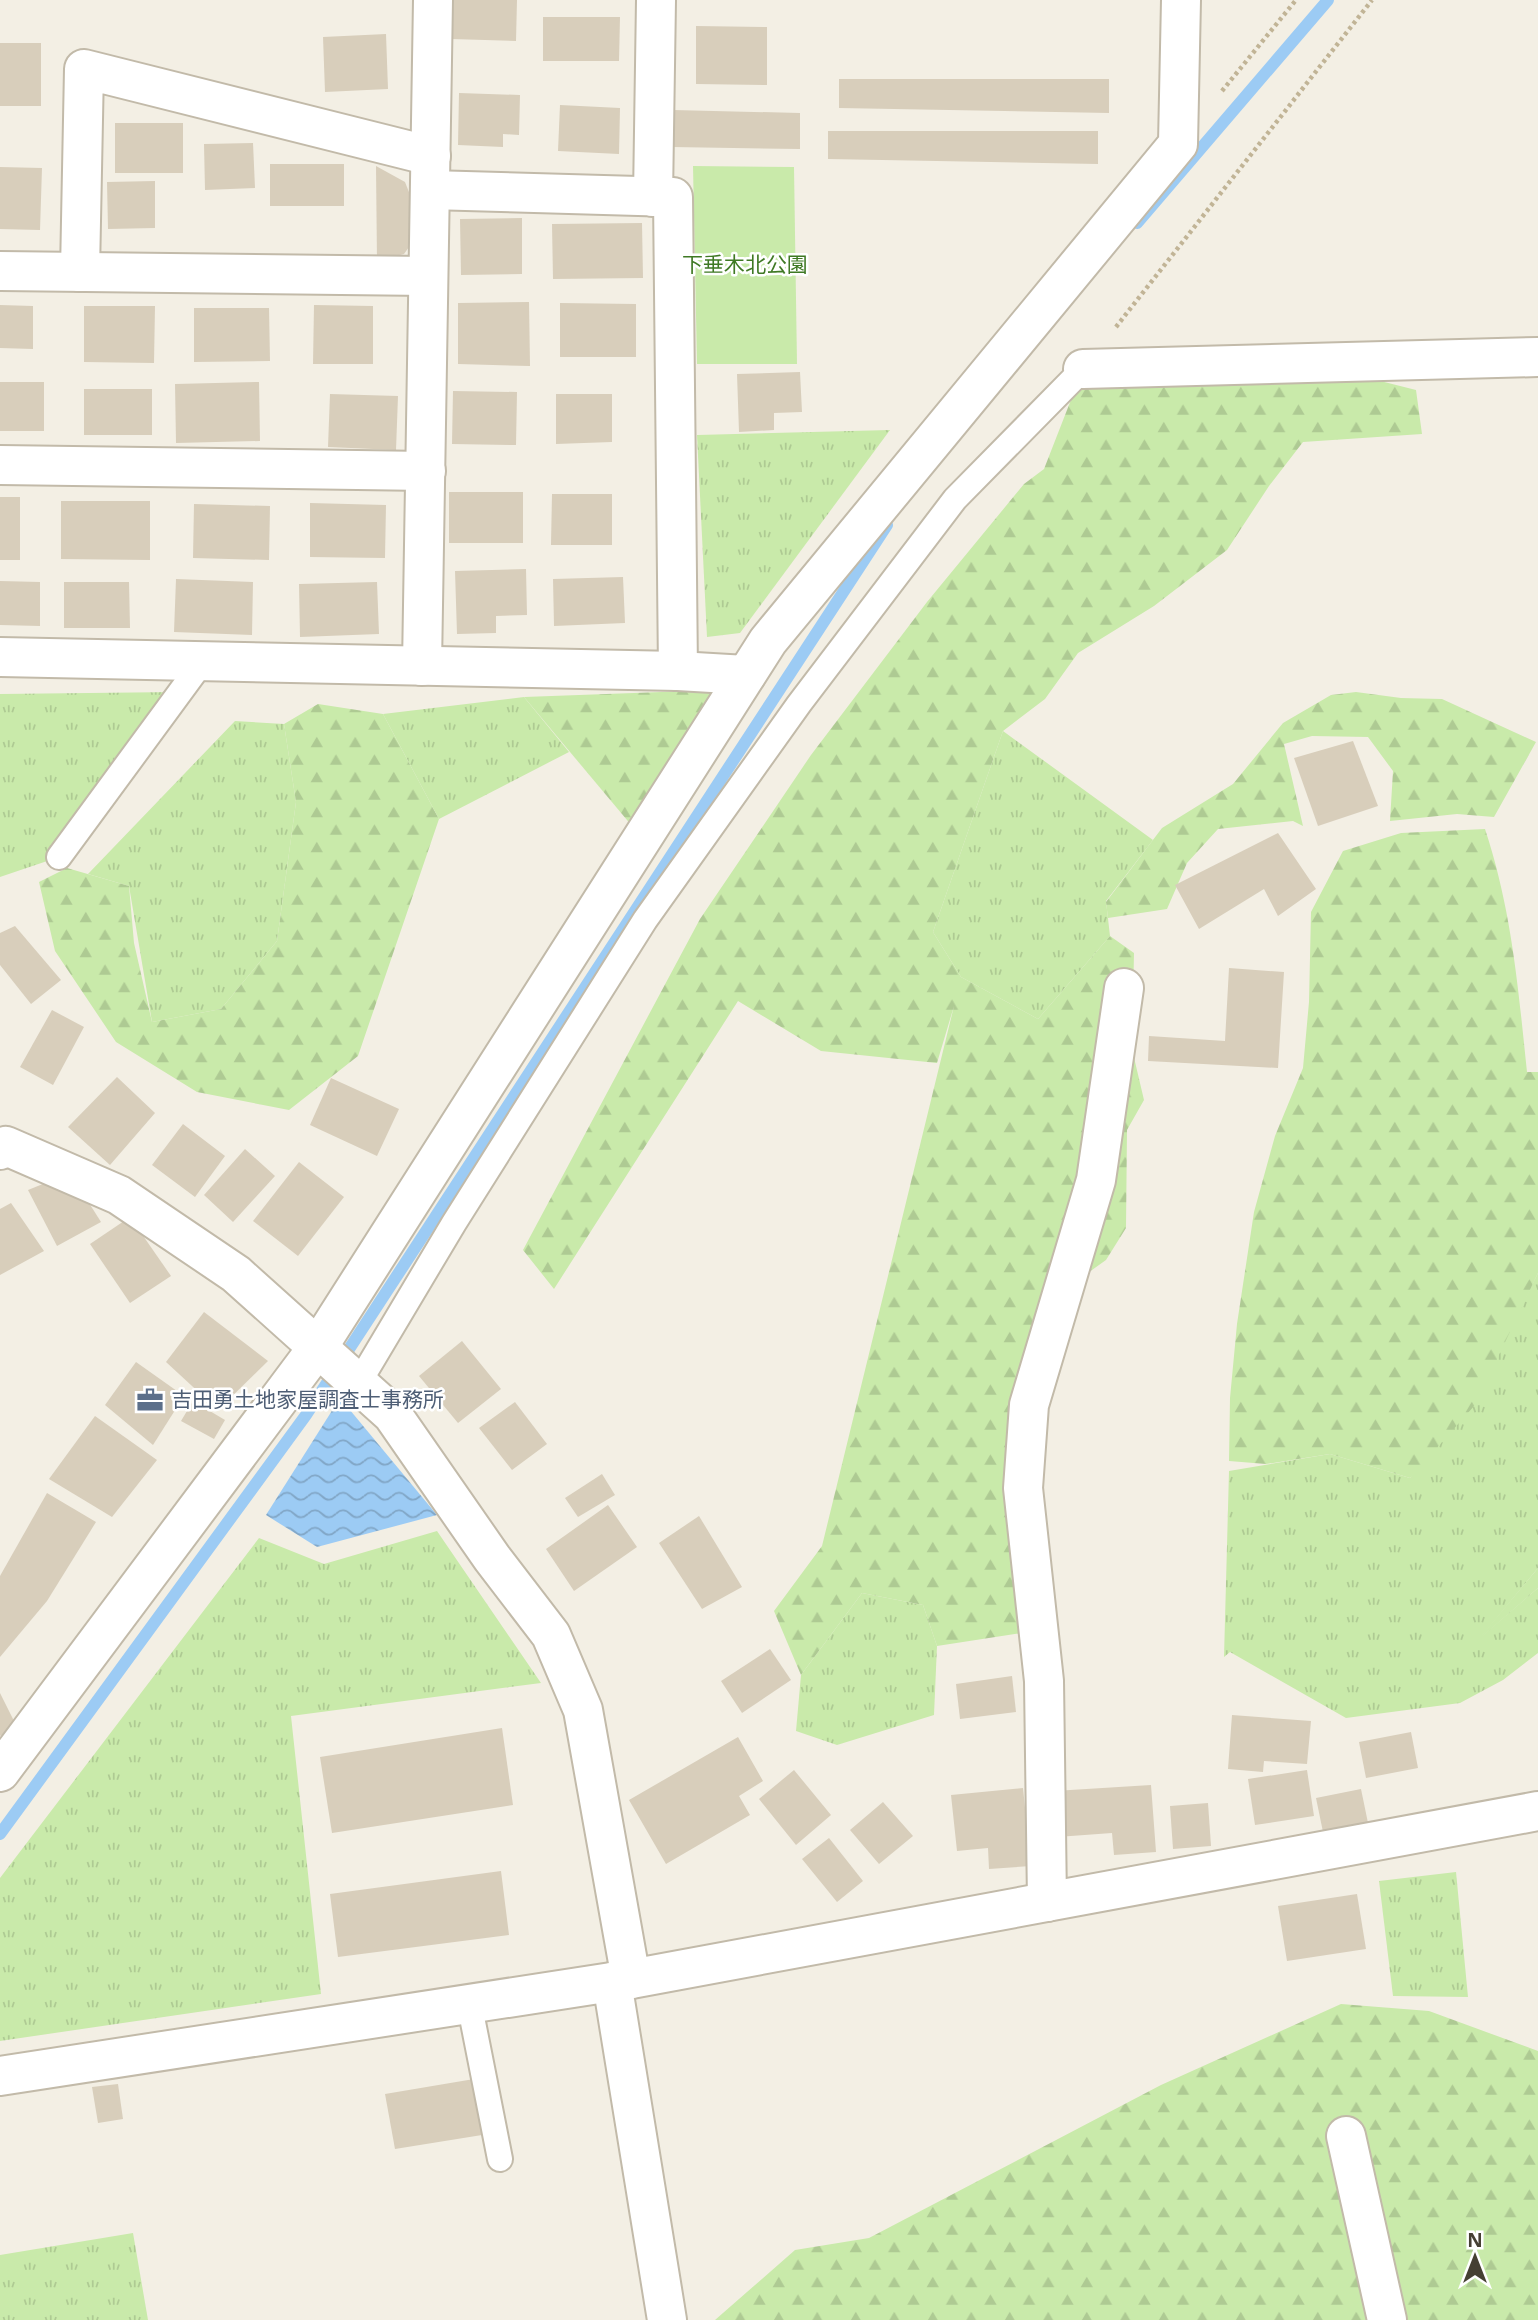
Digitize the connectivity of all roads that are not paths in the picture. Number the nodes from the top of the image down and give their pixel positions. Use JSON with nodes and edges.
{"nodes":[{"id":1,"x":433,"y":0,"type":"edge"},
{"id":2,"x":656,"y":0,"type":"edge"},
{"id":3,"x":1181,"y":0,"type":"edge"},
{"id":4,"x":431,"y":173,"type":"junction"},
{"id":5,"x":653,"y":197,"type":"junction"},
{"id":6,"x":0,"y":271,"type":"edge"},
{"id":7,"x":80,"y":272,"type":"junction"},
{"id":8,"x":429,"y":276,"type":"junction"},
{"id":9,"x":1538,"y":357,"type":"edge"},
{"id":10,"x":1083,"y":369,"type":"joint"},
{"id":11,"x":0,"y":465,"type":"edge"},
{"id":12,"x":426,"y":471,"type":"junction"},
{"id":13,"x":0,"y":657,"type":"edge"},
{"id":14,"x":202,"y":661,"type":"junction"},
{"id":15,"x":422,"y":666,"type":"junction"},
{"id":16,"x":678,"y":671,"type":"junction"},
{"id":17,"x":746,"y":675,"type":"junction"},
{"id":18,"x":58,"y":857,"type":"dead end"},
{"id":19,"x":1124,"y":988,"type":"dead end"},
{"id":20,"x":0,"y":1150,"type":"edge"},
{"id":21,"x":322,"y":1351,"type":"junction"},
{"id":22,"x":358,"y":1384,"type":"junction"},
{"id":23,"x":0,"y":1772,"type":"edge"},
{"id":24,"x":1538,"y":1811,"type":"edge"},
{"id":25,"x":1047,"y":1902,"type":"junction"},
{"id":26,"x":621,"y":1980,"type":"junction"},
{"id":27,"x":470,"y":2002,"type":"junction"},
{"id":28,"x":0,"y":2076,"type":"edge"},
{"id":29,"x":1346,"y":2136,"type":"dead end"},
{"id":30,"x":500,"y":2159,"type":"dead end"},
{"id":31,"x":667,"y":2320,"type":"edge"},
{"id":32,"x":1387,"y":2320,"type":"edge"}],
"edges":[{"from":1,"to":4,"type":"street"},
{"from":2,"to":5,"type":"street"},
{"from":3,"to":17,"type":"street"},
{"from":4,"to":5,"type":"street"},
{"from":4,"to":7,"type":"street"},
{"from":4,"to":8,"type":"street"},
{"from":5,"to":16,"type":"street"},
{"from":6,"to":7,"type":"street"},
{"from":7,"to":8,"type":"street"},
{"from":8,"to":12,"type":"street"},
{"from":9,"to":10,"type":"street"},
{"from":10,"to":22,"type":"lane"},
{"from":11,"to":12,"type":"street"},
{"from":12,"to":15,"type":"street"},
{"from":13,"to":14,"type":"street"},
{"from":14,"to":15,"type":"street"},
{"from":14,"to":18,"type":"lane"},
{"from":15,"to":16,"type":"street"},
{"from":16,"to":17,"type":"street"},
{"from":17,"to":21,"type":"street"},
{"from":19,"to":25,"type":"street"},
{"from":20,"to":21,"type":"street"},
{"from":21,"to":22,"type":"street"},
{"from":21,"to":23,"type":"street"},
{"from":22,"to":26,"type":"street"},
{"from":24,"to":25,"type":"street"},
{"from":25,"to":26,"type":"street"},
{"from":26,"to":27,"type":"street"},
{"from":26,"to":31,"type":"street"},
{"from":27,"to":28,"type":"street"},
{"from":27,"to":30,"type":"lane"},
{"from":29,"to":32,"type":"street"}]}
